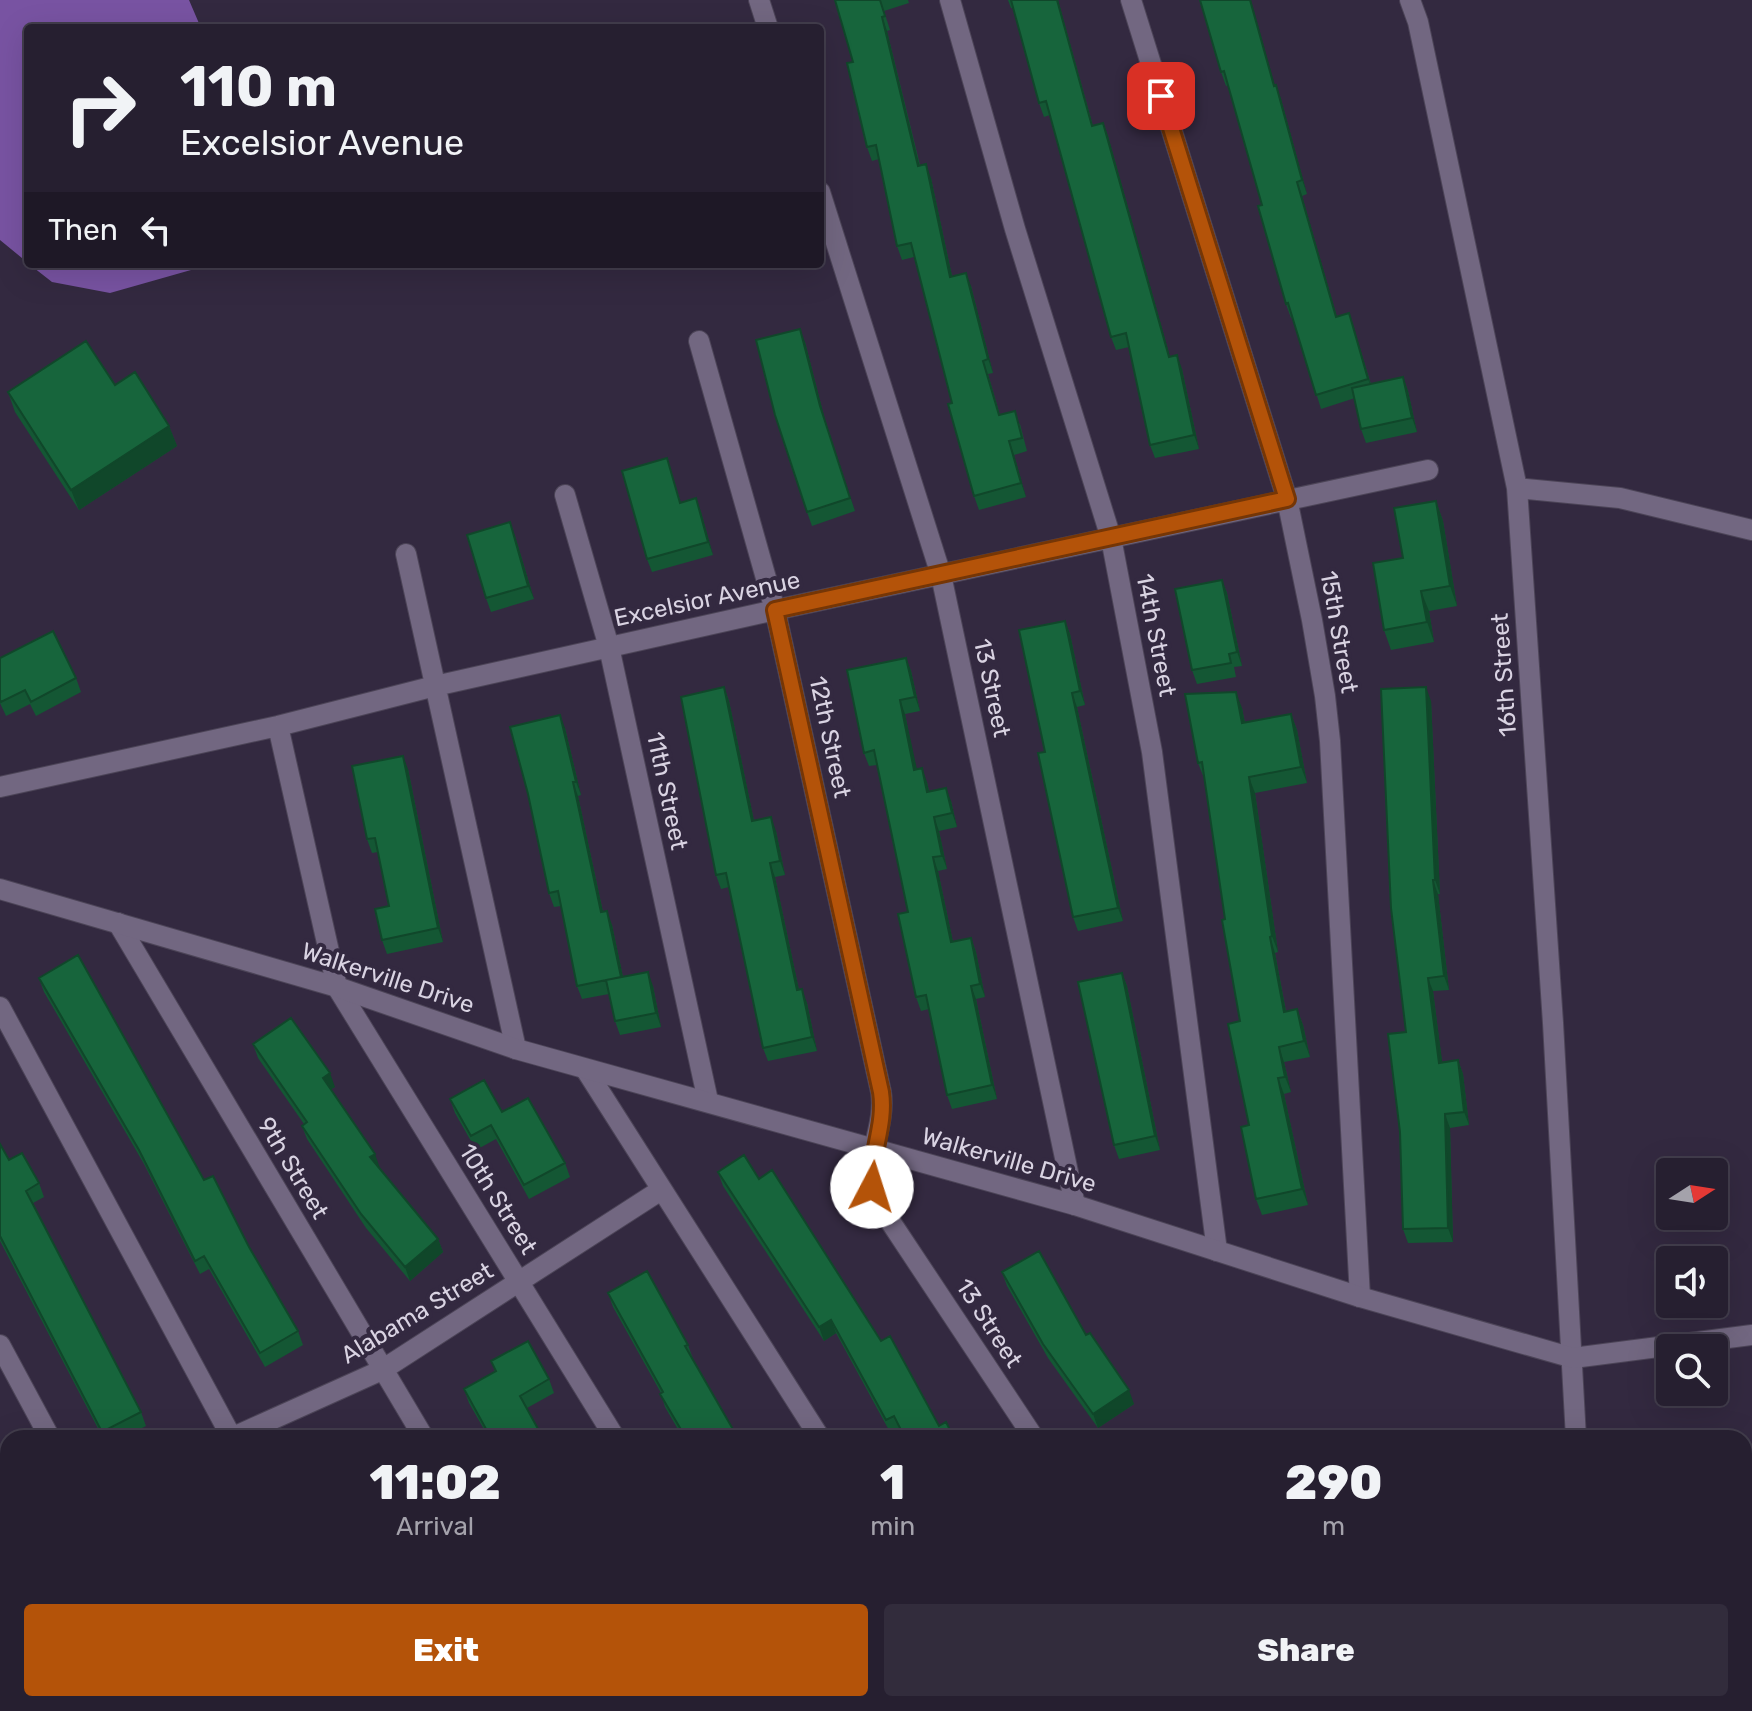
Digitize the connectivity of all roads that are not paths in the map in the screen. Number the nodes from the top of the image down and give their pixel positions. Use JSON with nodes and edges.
{"nodes":[{"id":1,"x":759,"y":0,"type":"edge"},
{"id":2,"x":950,"y":0,"type":"edge"},
{"id":3,"x":1131,"y":0,"type":"edge"},
{"id":4,"x":1410,"y":0,"type":"edge"},
{"id":5,"x":767,"y":24,"type":"edge"},
{"id":6,"x":824,"y":205,"type":"edge"},
{"id":7,"x":699,"y":341,"type":"dead end"},
{"id":8,"x":1428,"y":470,"type":"dead end"},
{"id":9,"x":1517,"y":488,"type":"junction"},
{"id":10,"x":565,"y":495,"type":"dead end"},
{"id":11,"x":1287,"y":499,"type":"junction"},
{"id":12,"x":1752,"y":530,"type":"edge"},
{"id":13,"x":1111,"y":538,"type":"junction"},
{"id":14,"x":406,"y":554,"type":"dead end"},
{"id":15,"x":941,"y":575,"type":"junction"},
{"id":16,"x":775,"y":610,"type":"junction"},
{"id":17,"x":609,"y":647,"type":"junction"},
{"id":18,"x":435,"y":686,"type":"junction"},
{"id":19,"x":278,"y":726,"type":"junction"},
{"id":20,"x":0,"y":787,"type":"edge"},
{"id":21,"x":0,"y":889,"type":"edge"},
{"id":22,"x":118,"y":923,"type":"junction"},
{"id":23,"x":337,"y":987,"type":"junction"},
{"id":24,"x":0,"y":1007,"type":"edge"},
{"id":25,"x":516,"y":1049,"type":"junction"},
{"id":26,"x":586,"y":1070,"type":"junction"},
{"id":27,"x":708,"y":1101,"type":"junction"},
{"id":28,"x":876,"y":1149,"type":"junction"},
{"id":29,"x":661,"y":1190,"type":"junction"},
{"id":30,"x":1075,"y":1205,"type":"junction"},
{"id":31,"x":1217,"y":1251,"type":"junction"},
{"id":32,"x":519,"y":1282,"type":"junction"},
{"id":33,"x":1360,"y":1297,"type":"junction"},
{"id":34,"x":1752,"y":1335,"type":"edge"},
{"id":35,"x":0,"y":1345,"type":"edge"},
{"id":36,"x":1573,"y":1358,"type":"junction"},
{"id":37,"x":382,"y":1370,"type":"junction"},
{"id":38,"x":46,"y":1430,"type":"edge"},
{"id":39,"x":228,"y":1430,"type":"edge"},
{"id":40,"x":250,"y":1430,"type":"edge"},
{"id":41,"x":419,"y":1430,"type":"edge"},
{"id":42,"x":610,"y":1430,"type":"edge"},
{"id":43,"x":815,"y":1430,"type":"edge"},
{"id":44,"x":1029,"y":1430,"type":"edge"},
{"id":45,"x":1576,"y":1430,"type":"edge"}],
"edges":[{"from":1,"to":5,"type":"street"},
{"from":2,"to":13,"type":"street","name":"14th Street"},
{"from":3,"to":11,"type":"street","name":"15th Street"},
{"from":4,"to":9,"type":"street","name":"16th Street"},
{"from":6,"to":15,"type":"street","name":"13 Street"},
{"from":7,"to":16,"type":"street","name":"12th Street"},
{"from":8,"to":11,"type":"street","name":"Excelsior Avenue"},
{"from":9,"to":12,"type":"street"},
{"from":9,"to":36,"type":"street","name":"16th Street"},
{"from":10,"to":17,"type":"street","name":"11th Street"},
{"from":11,"to":13,"type":"street","name":"Excelsior Avenue"},
{"from":11,"to":33,"type":"street","name":"15th Street"},
{"from":13,"to":15,"type":"street","name":"Excelsior Avenue"},
{"from":13,"to":31,"type":"street","name":"14th Street"},
{"from":14,"to":18,"type":"street"},
{"from":15,"to":16,"type":"street","name":"Excelsior Avenue"},
{"from":15,"to":30,"type":"street","name":"13 Street"},
{"from":16,"to":17,"type":"street","name":"Excelsior Avenue"},
{"from":16,"to":28,"type":"street","name":"12th Street"},
{"from":17,"to":18,"type":"street","name":"Excelsior Avenue"},
{"from":17,"to":27,"type":"street","name":"11th Street"},
{"from":18,"to":19,"type":"street","name":"Excelsior Avenue"},
{"from":18,"to":25,"type":"street"},
{"from":19,"to":20,"type":"street","name":"Excelsior Avenue"},
{"from":19,"to":23,"type":"street","name":"10th Street"},
{"from":21,"to":22,"type":"street","name":"Walkerville Drive"},
{"from":22,"to":23,"type":"street","name":"Walkerville Drive"},
{"from":22,"to":37,"type":"street","name":"9th Street"},
{"from":23,"to":25,"type":"street","name":"Walkerville Drive"},
{"from":23,"to":32,"type":"street","name":"10th Street"},
{"from":24,"to":39,"type":"street"},
{"from":25,"to":26,"type":"street","name":"Walkerville Drive"},
{"from":26,"to":27,"type":"street","name":"Walkerville Drive"},
{"from":26,"to":29,"type":"street"},
{"from":27,"to":28,"type":"street","name":"Walkerville Drive"},
{"from":28,"to":30,"type":"street","name":"Walkerville Drive"},
{"from":28,"to":44,"type":"street","name":"13 Street"},
{"from":29,"to":32,"type":"street","name":"Alabama Street"},
{"from":29,"to":43,"type":"street"},
{"from":30,"to":31,"type":"street","name":"Walkerville Drive"},
{"from":31,"to":33,"type":"street","name":"Walkerville Drive"},
{"from":32,"to":37,"type":"street","name":"Alabama Street"},
{"from":32,"to":42,"type":"street","name":"10th Street"},
{"from":33,"to":36,"type":"street","name":"Walkerville Drive"},
{"from":34,"to":36,"type":"street","name":"Walkerville Drive"},
{"from":35,"to":38,"type":"street"},
{"from":36,"to":45,"type":"street","name":"16th Street"},
{"from":37,"to":40,"type":"street","name":"Alabama Street"},
{"from":37,"to":41,"type":"street","name":"9th Street"}]}
